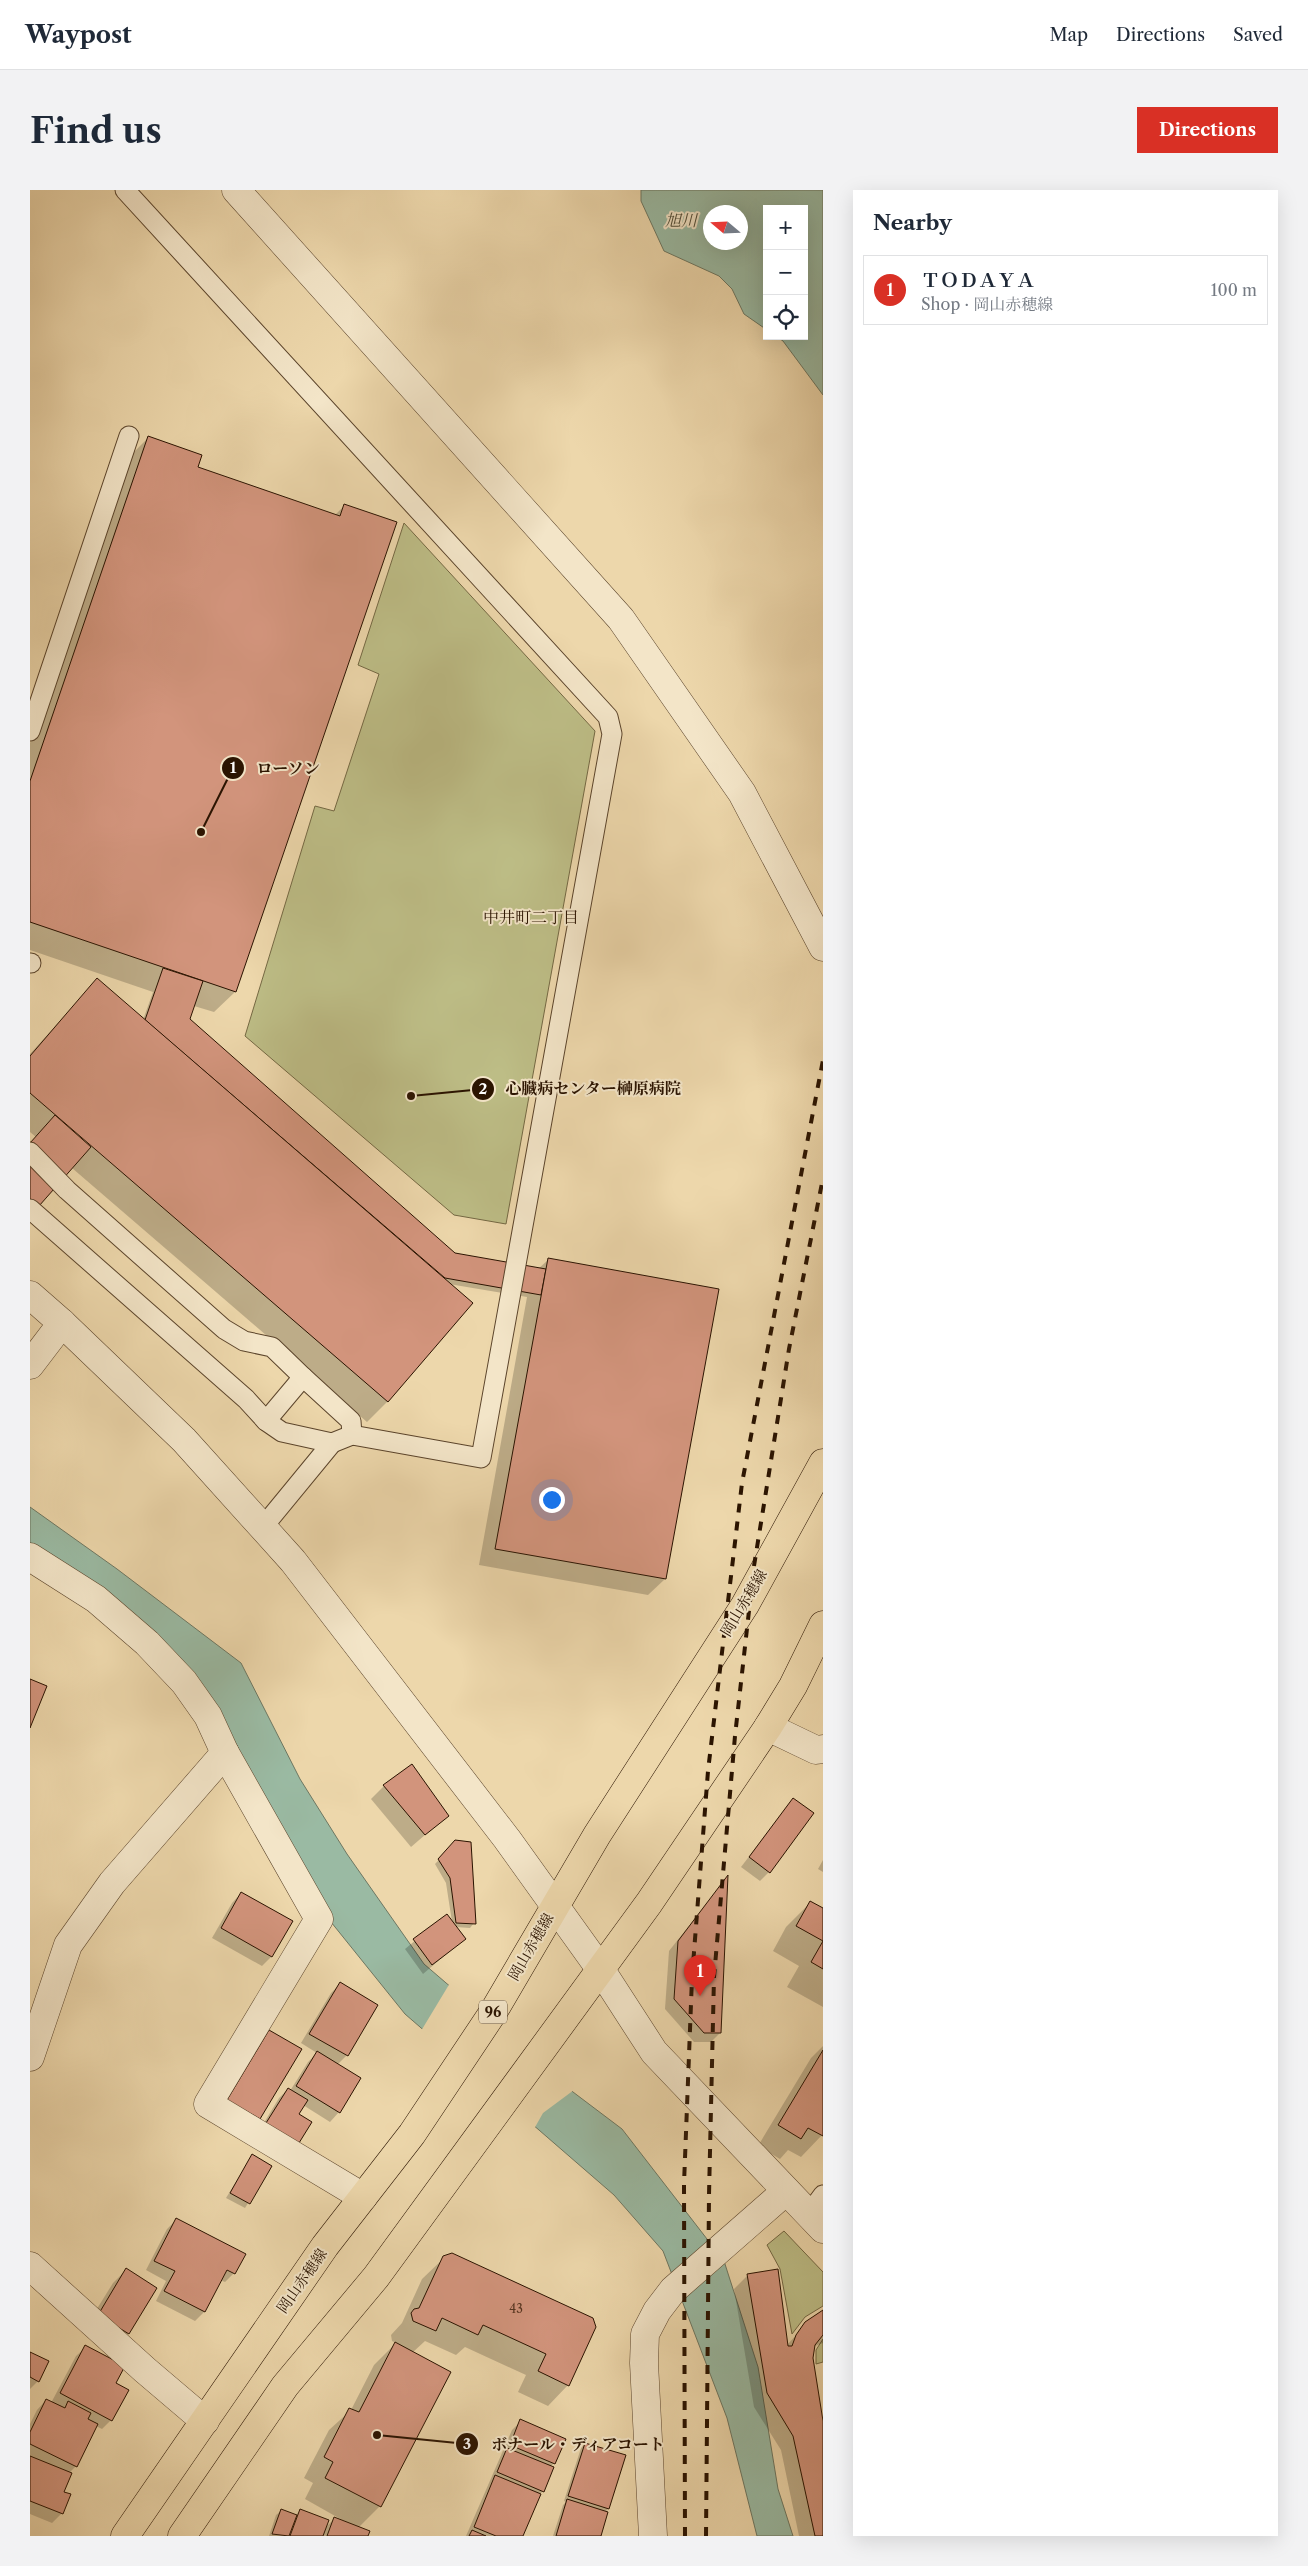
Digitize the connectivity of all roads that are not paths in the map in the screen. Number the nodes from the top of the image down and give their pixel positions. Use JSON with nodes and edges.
{"nodes":[{"id":1,"x":125,"y":190,"type":"edge"},
{"id":2,"x":236,"y":190,"type":"edge"},
{"id":3,"x":129,"y":436,"type":"dead end"},
{"id":4,"x":30,"y":731,"type":"edge"},
{"id":5,"x":823,"y":948,"type":"edge"},
{"id":6,"x":30,"y":1152,"type":"edge"},
{"id":7,"x":30,"y":1209,"type":"edge"},
{"id":8,"x":30,"y":1295,"type":"edge"},
{"id":9,"x":62,"y":1323,"type":"junction"},
{"id":10,"x":30,"y":1365,"type":"edge"},
{"id":11,"x":303,"y":1377,"type":"junction"},
{"id":12,"x":266,"y":1421,"type":"junction"},
{"id":13,"x":352,"y":1435,"type":"junction"},
{"id":14,"x":332,"y":1443,"type":"junction"},
{"id":15,"x":823,"y":1463,"type":"edge"},
{"id":16,"x":263,"y":1527,"type":"junction"},
{"id":17,"x":30,"y":1557,"type":"edge"},
{"id":18,"x":823,"y":1625,"type":"edge"},
{"id":19,"x":768,"y":1727,"type":"junction"},
{"id":20,"x":823,"y":1749,"type":"edge"},
{"id":21,"x":225,"y":1753,"type":"junction"},
{"id":22,"x":556,"y":1905,"type":"junction"},
{"id":23,"x":600,"y":1970,"type":"junction"},
{"id":24,"x":30,"y":2057,"type":"edge"},
{"id":25,"x":786,"y":2191,"type":"junction"},
{"id":26,"x":363,"y":2198,"type":"junction"},
{"id":27,"x":818,"y":2213,"type":"edge"},
{"id":28,"x":30,"y":2266,"type":"edge"},
{"id":29,"x":205,"y":2421,"type":"junction"},
{"id":30,"x":125,"y":2536,"type":"edge"},
{"id":31,"x":182,"y":2536,"type":"edge"},
{"id":32,"x":652,"y":2536,"type":"edge"}],
"edges":[{"from":1,"to":13,"type":"lane"},
{"from":2,"to":5,"type":"street"},
{"from":3,"to":4,"type":"lane"},
{"from":6,"to":11,"type":"lane"},
{"from":7,"to":12,"type":"lane"},
{"from":8,"to":9,"type":"street"},
{"from":9,"to":10,"type":"street"},
{"from":9,"to":16,"type":"street"},
{"from":11,"to":12,"type":"lane"},
{"from":11,"to":13,"type":"lane"},
{"from":12,"to":14,"type":"lane"},
{"from":13,"to":14,"type":"lane"},
{"from":14,"to":16,"type":"lane"},
{"from":15,"to":22,"type":"main road","name":"岡山赤穂線","number":"96"},
{"from":16,"to":22,"type":"street"},
{"from":17,"to":21,"type":"street"},
{"from":18,"to":19,"type":"main road"},
{"from":19,"to":20,"type":"street"},
{"from":19,"to":23,"type":"main road"},
{"from":21,"to":24,"type":"street"},
{"from":21,"to":26,"type":"street"},
{"from":22,"to":23,"type":"street"},
{"from":22,"to":26,"type":"main road","name":"岡山赤穂線","number":"96"},
{"from":23,"to":25,"type":"street"},
{"from":23,"to":31,"type":"main road"},
{"from":25,"to":27,"type":"street"},
{"from":25,"to":32,"type":"street"},
{"from":26,"to":29,"type":"main road","name":"岡山赤穂線","number":"96"},
{"from":28,"to":29,"type":"street"},
{"from":29,"to":30,"type":"main road","name":"岡山赤穂線","number":"96"}]}
